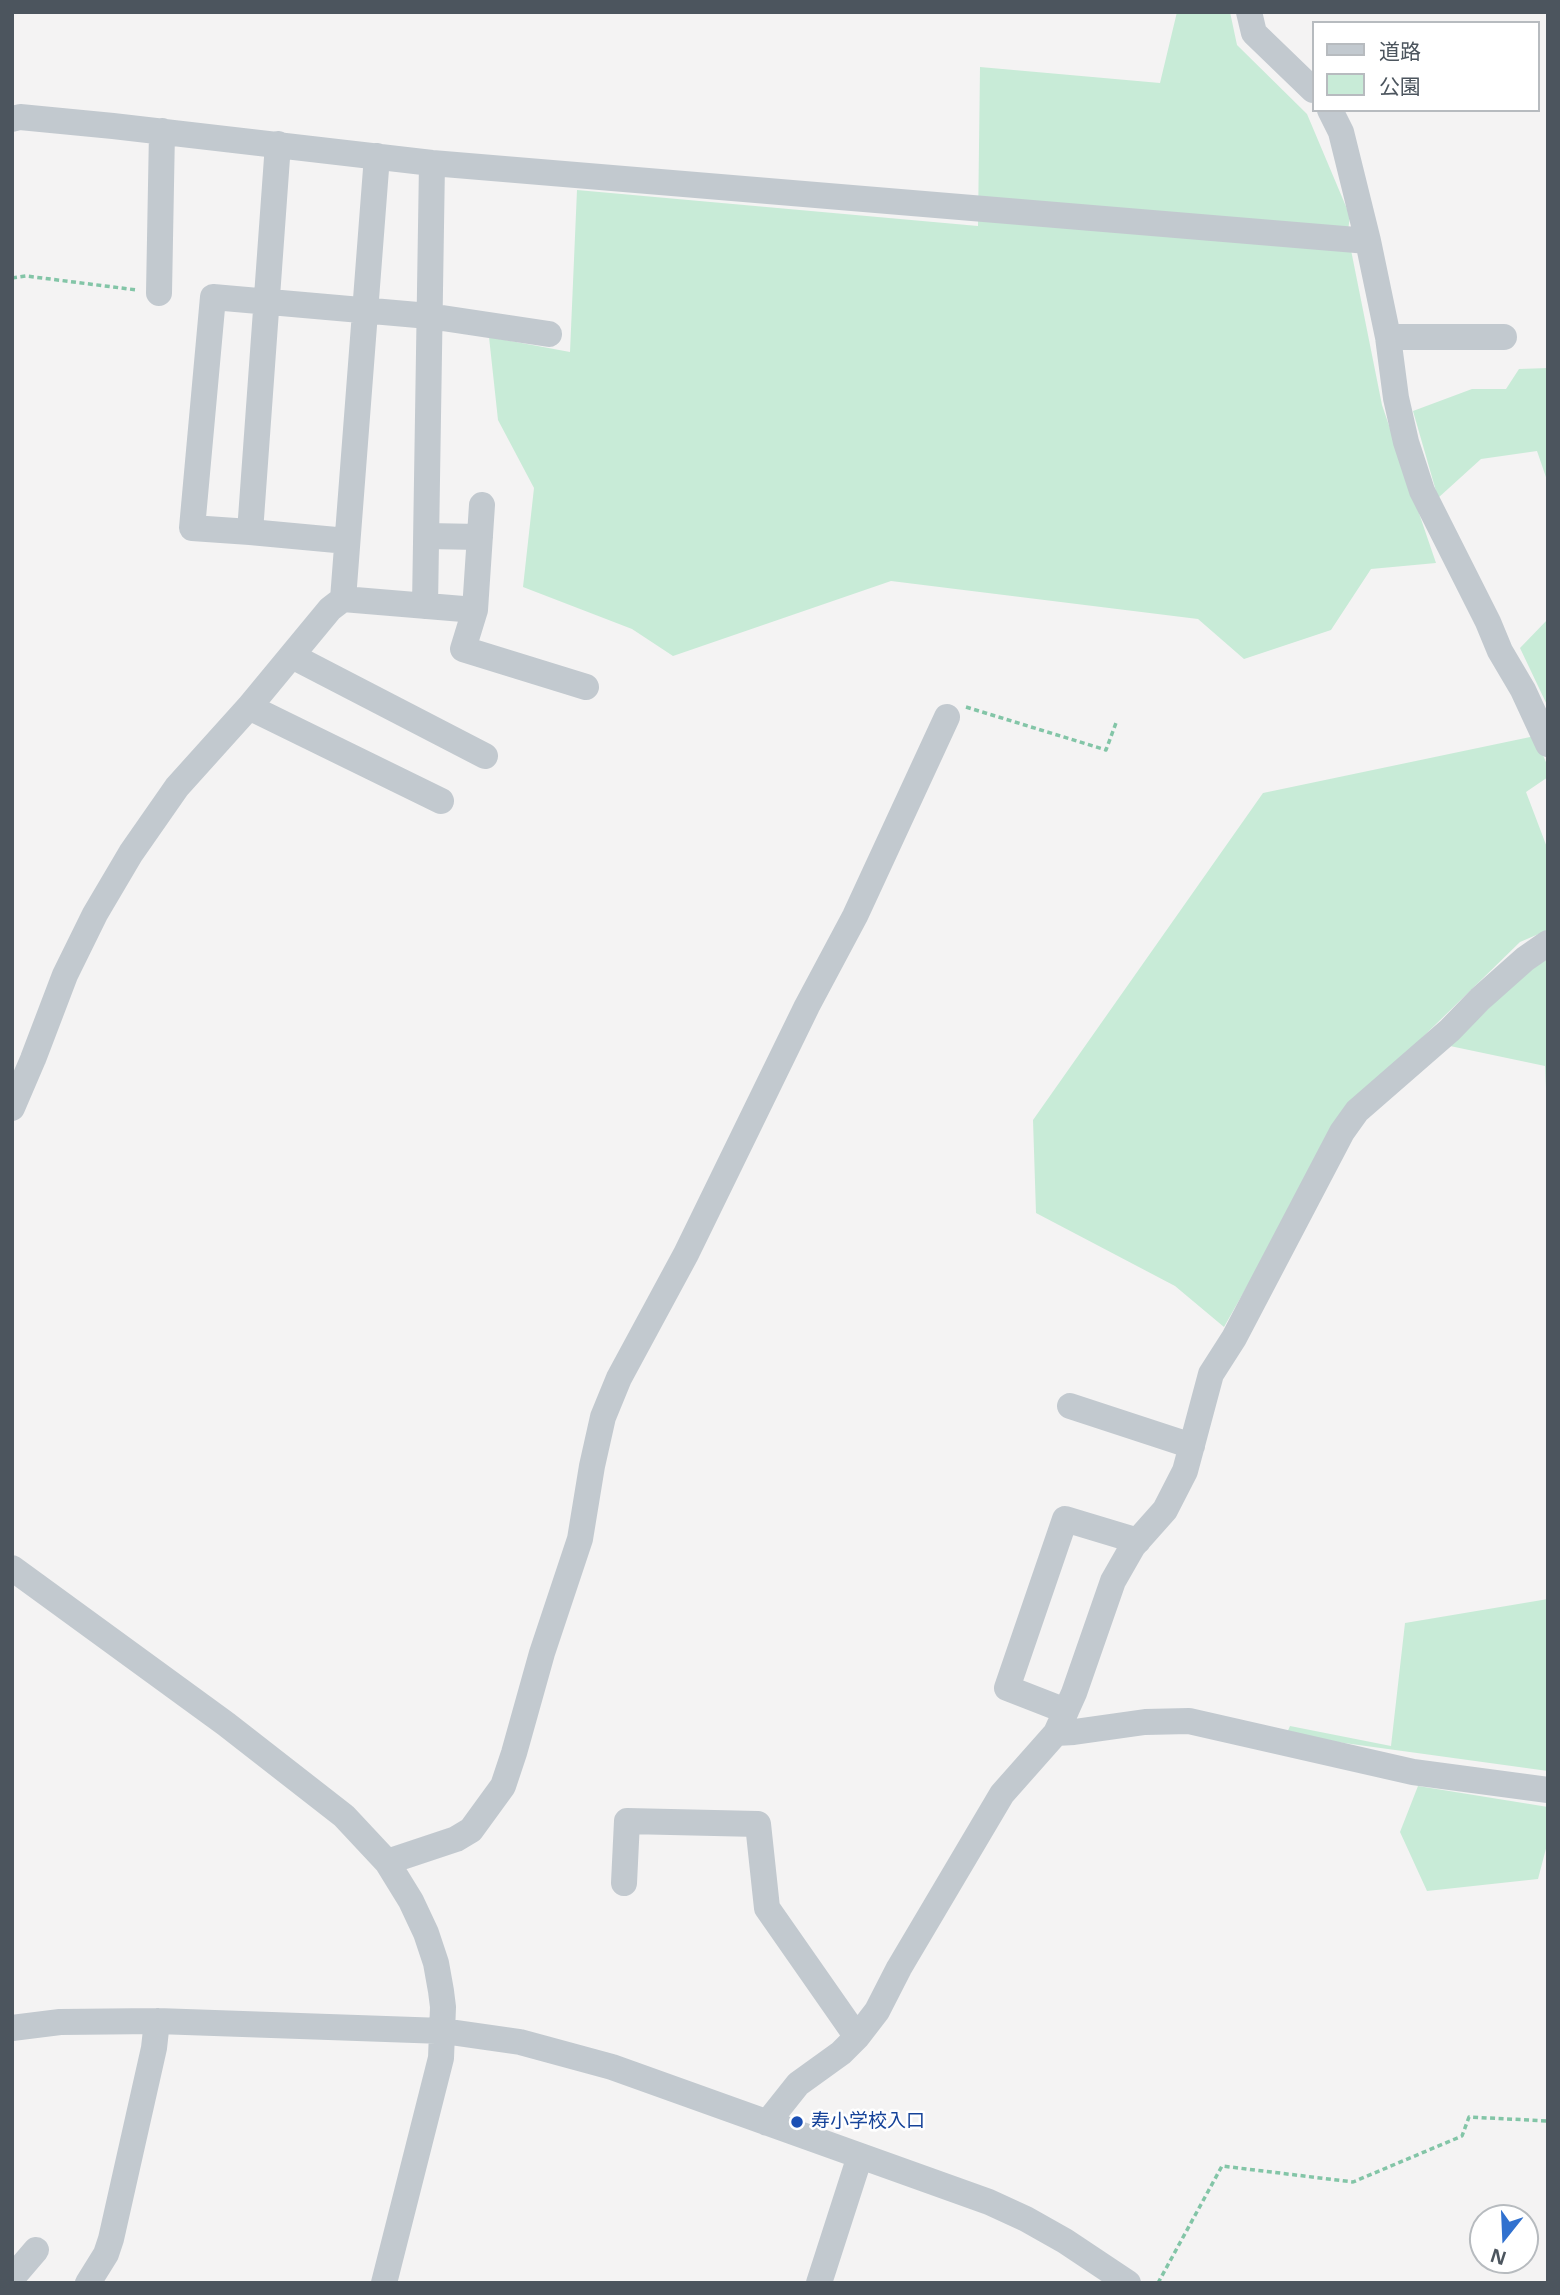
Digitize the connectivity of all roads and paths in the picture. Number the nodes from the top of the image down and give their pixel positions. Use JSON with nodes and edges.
{"nodes":[{"id":1,"x":1249,"y":12,"type":"edge"},
{"id":2,"x":1312,"y":89,"type":"edge"},
{"id":3,"x":1331,"y":112,"type":"edge"},
{"id":4,"x":12,"y":118,"type":"edge"},
{"id":5,"x":163,"y":131,"type":"junction"},
{"id":6,"x":278,"y":144,"type":"junction"},
{"id":7,"x":377,"y":156,"type":"junction"},
{"id":8,"x":432,"y":163,"type":"junction"},
{"id":9,"x":1368,"y":241,"type":"junction"},
{"id":10,"x":12,"y":278,"type":"edge"},
{"id":11,"x":159,"y":293,"type":"joint"},
{"id":12,"x":266,"y":301,"type":"junction"},
{"id":13,"x":366,"y":309,"type":"junction"},
{"id":14,"x":429,"y":316,"type":"junction"},
{"id":15,"x":549,"y":334,"type":"dead end"},
{"id":16,"x":1388,"y":337,"type":"junction"},
{"id":17,"x":1504,"y":337,"type":"dead end"},
{"id":18,"x":482,"y":505,"type":"dead end"},
{"id":19,"x":250,"y":532,"type":"junction"},
{"id":20,"x":427,"y":536,"type":"junction"},
{"id":21,"x":480,"y":537,"type":"junction"},
{"id":22,"x":347,"y":541,"type":"junction"},
{"id":23,"x":343,"y":599,"type":"junction"},
{"id":24,"x":425,"y":606,"type":"junction"},
{"id":25,"x":475,"y":610,"type":"junction"},
{"id":26,"x":292,"y":656,"type":"junction"},
{"id":27,"x":586,"y":687,"type":"dead end"},
{"id":28,"x":249,"y":707,"type":"junction"},
{"id":29,"x":947,"y":717,"type":"joint"},
{"id":30,"x":1116,"y":723,"type":"dead end"},
{"id":31,"x":1548,"y":744,"type":"edge"},
{"id":32,"x":485,"y":756,"type":"dead end"},
{"id":33,"x":440,"y":801,"type":"dead end"},
{"id":34,"x":1548,"y":943,"type":"edge"},
{"id":35,"x":12,"y":1108,"type":"edge"},
{"id":36,"x":1070,"y":1406,"type":"dead end"},
{"id":37,"x":1192,"y":1446,"type":"junction"},
{"id":38,"x":1138,"y":1541,"type":"junction"},
{"id":39,"x":14,"y":1571,"type":"edge"},
{"id":40,"x":1061,"y":1722,"type":"junction"},
{"id":41,"x":1548,"y":1790,"type":"edge"},
{"id":42,"x":387,"y":1862,"type":"junction"},
{"id":43,"x":624,"y":1884,"type":"dead end"},
{"id":44,"x":157,"y":2021,"type":"junction"},
{"id":45,"x":12,"y":2028,"type":"edge"},
{"id":46,"x":443,"y":2031,"type":"junction"},
{"id":47,"x":857,"y":2037,"type":"junction"},
{"id":48,"x":1548,"y":2122,"type":"edge"},
{"id":49,"x":767,"y":2123,"type":"junction"},
{"id":50,"x":860,"y":2156,"type":"junction"},
{"id":51,"x":36,"y":2250,"type":"dead end"},
{"id":52,"x":12,"y":2278,"type":"edge"},
{"id":53,"x":88,"y":2283,"type":"edge"},
{"id":54,"x":384,"y":2283,"type":"edge"},
{"id":55,"x":819,"y":2283,"type":"edge"},
{"id":56,"x":1128,"y":2283,"type":"edge"},
{"id":57,"x":1158,"y":2283,"type":"edge"}],
"edges":[{"from":1,"to":2,"type":"street"},
{"from":3,"to":9,"type":"street"},
{"from":4,"to":5,"type":"street"},
{"from":5,"to":6,"type":"street"},
{"from":5,"to":11,"type":"street"},
{"from":6,"to":7,"type":"street"},
{"from":6,"to":12,"type":"street"},
{"from":7,"to":8,"type":"street"},
{"from":7,"to":13,"type":"street"},
{"from":8,"to":9,"type":"street"},
{"from":8,"to":14,"type":"street"},
{"from":9,"to":16,"type":"street"},
{"from":10,"to":11,"type":"path"},
{"from":12,"to":13,"type":"street"},
{"from":12,"to":19,"type":"street"},
{"from":12,"to":19,"type":"street"},
{"from":13,"to":14,"type":"street"},
{"from":13,"to":22,"type":"street"},
{"from":14,"to":15,"type":"street"},
{"from":14,"to":20,"type":"street"},
{"from":16,"to":17,"type":"street"},
{"from":16,"to":31,"type":"street"},
{"from":18,"to":21,"type":"street"},
{"from":19,"to":22,"type":"street"},
{"from":20,"to":21,"type":"street"},
{"from":20,"to":24,"type":"street"},
{"from":21,"to":25,"type":"street"},
{"from":22,"to":23,"type":"street"},
{"from":23,"to":24,"type":"street"},
{"from":23,"to":26,"type":"street"},
{"from":24,"to":25,"type":"street"},
{"from":25,"to":27,"type":"street"},
{"from":26,"to":28,"type":"street"},
{"from":26,"to":32,"type":"street"},
{"from":28,"to":33,"type":"street"},
{"from":28,"to":35,"type":"street"},
{"from":29,"to":30,"type":"path"},
{"from":29,"to":42,"type":"street"},
{"from":34,"to":37,"type":"street"},
{"from":36,"to":37,"type":"street"},
{"from":37,"to":38,"type":"street"},
{"from":38,"to":40,"type":"street"},
{"from":38,"to":40,"type":"street"},
{"from":39,"to":42,"type":"street"},
{"from":40,"to":41,"type":"street"},
{"from":40,"to":47,"type":"street"},
{"from":42,"to":46,"type":"street"},
{"from":43,"to":47,"type":"street"},
{"from":44,"to":45,"type":"street"},
{"from":44,"to":46,"type":"street"},
{"from":44,"to":53,"type":"street"},
{"from":46,"to":49,"type":"street"},
{"from":46,"to":54,"type":"street"},
{"from":47,"to":49,"type":"street"},
{"from":48,"to":57,"type":"path"},
{"from":49,"to":50,"type":"street"},
{"from":50,"to":55,"type":"street"},
{"from":50,"to":56,"type":"street"},
{"from":51,"to":52,"type":"street"}]}
